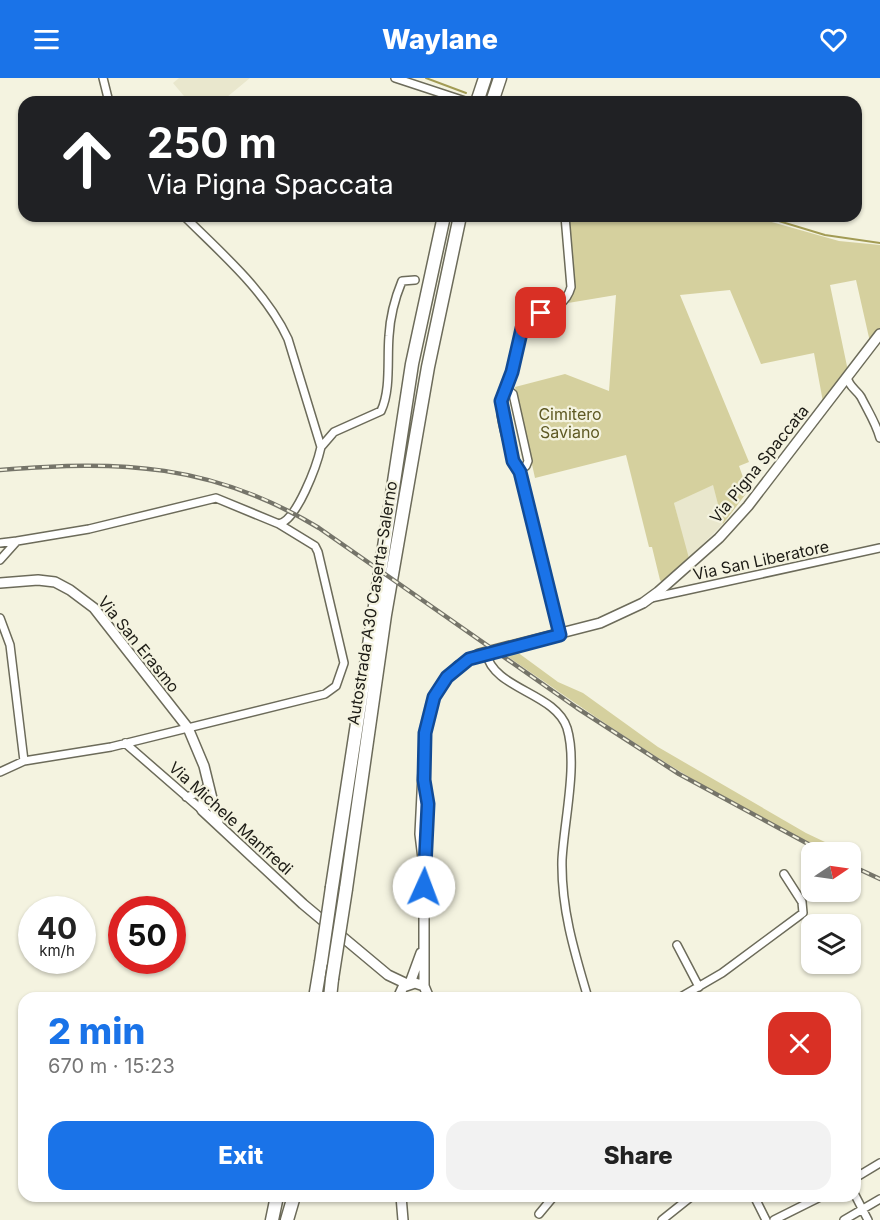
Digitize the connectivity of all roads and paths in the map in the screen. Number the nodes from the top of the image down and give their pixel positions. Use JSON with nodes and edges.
{"nodes":[{"id":1,"x":104,"y":78,"type":"edge"},
{"id":2,"x":395,"y":78,"type":"edge"},
{"id":3,"x":485,"y":78,"type":"edge"},
{"id":4,"x":500,"y":78,"type":"edge"},
{"id":5,"x":108,"y":96,"type":"edge"},
{"id":6,"x":454,"y":96,"type":"edge"},
{"id":7,"x":474,"y":96,"type":"edge"},
{"id":8,"x":494,"y":96,"type":"edge"},
{"id":9,"x":190,"y":222,"type":"edge"},
{"id":10,"x":443,"y":222,"type":"edge"},
{"id":11,"x":459,"y":222,"type":"edge"},
{"id":12,"x":566,"y":222,"type":"edge"},
{"id":13,"x":415,"y":280,"type":"dead end"},
{"id":14,"x":880,"y":334,"type":"edge"},
{"id":15,"x":847,"y":377,"type":"junction"},
{"id":16,"x":506,"y":388,"type":"junction"},
{"id":17,"x":880,"y":438,"type":"edge"},
{"id":18,"x":321,"y":447,"type":"junction"},
{"id":19,"x":520,"y":469,"type":"junction"},
{"id":20,"x":279,"y":524,"type":"junction"},
{"id":21,"x":17,"y":541,"type":"junction"},
{"id":22,"x":0,"y":543,"type":"edge"},
{"id":23,"x":880,"y":548,"type":"edge"},
{"id":24,"x":0,"y":560,"type":"edge"},
{"id":25,"x":0,"y":583,"type":"edge"},
{"id":26,"x":649,"y":599,"type":"junction"},
{"id":27,"x":0,"y":618,"type":"edge"},
{"id":28,"x":560,"y":635,"type":"junction"},
{"id":29,"x":482,"y":653,"type":"junction"},
{"id":30,"x":188,"y":728,"type":"junction"},
{"id":31,"x":125,"y":743,"type":"junction"},
{"id":32,"x":24,"y":761,"type":"junction"},
{"id":33,"x":0,"y":772,"type":"edge"},
{"id":34,"x":207,"y":788,"type":"junction"},
{"id":35,"x":186,"y":797,"type":"junction"},
{"id":36,"x":212,"y":801,"type":"junction"},
{"id":37,"x":202,"y":810,"type":"junction"},
{"id":38,"x":218,"y":823,"type":"junction"},
{"id":39,"x":784,"y":874,"type":"dead end"},
{"id":40,"x":424,"y":945,"type":"junction"},
{"id":41,"x":677,"y":945,"type":"dead end"},
{"id":42,"x":388,"y":975,"type":"junction"},
{"id":43,"x":408,"y":983,"type":"junction"},
{"id":44,"x":424,"y":986,"type":"junction"},
{"id":45,"x":699,"y":987,"type":"junction"},
{"id":46,"x":316,"y":992,"type":"edge"},
{"id":47,"x":331,"y":992,"type":"edge"},
{"id":48,"x":396,"y":992,"type":"edge"},
{"id":49,"x":401,"y":992,"type":"edge"},
{"id":50,"x":426,"y":992,"type":"edge"},
{"id":51,"x":586,"y":992,"type":"edge"},
{"id":52,"x":690,"y":992,"type":"edge"},
{"id":53,"x":880,"y":1163,"type":"edge"},
{"id":54,"x":861,"y":1174,"type":"edge"},
{"id":55,"x":880,"y":1199,"type":"edge"},
{"id":56,"x":276,"y":1202,"type":"edge"},
{"id":57,"x":292,"y":1202,"type":"edge"},
{"id":58,"x":402,"y":1202,"type":"edge"},
{"id":59,"x":549,"y":1202,"type":"edge"},
{"id":60,"x":685,"y":1202,"type":"edge"},
{"id":61,"x":757,"y":1202,"type":"edge"},
{"id":62,"x":810,"y":1202,"type":"edge"},
{"id":63,"x":858,"y":1202,"type":"edge"},
{"id":64,"x":862,"y":1209,"type":"junction"},
{"id":65,"x":538,"y":1214,"type":"dead end"},
{"id":66,"x":666,"y":1219,"type":"edge"},
{"id":67,"x":272,"y":1220,"type":"edge"},
{"id":68,"x":287,"y":1220,"type":"edge"},
{"id":69,"x":403,"y":1220,"type":"edge"},
{"id":70,"x":766,"y":1220,"type":"edge"},
{"id":71,"x":774,"y":1220,"type":"edge"},
{"id":72,"x":844,"y":1220,"type":"edge"},
{"id":73,"x":868,"y":1220,"type":"edge"}],
"edges":[{"from":1,"to":5,"type":"street"},
{"from":2,"to":6,"type":"street"},
{"from":3,"to":7,"type":"highway"},
{"from":4,"to":8,"type":"highway"},
{"from":9,"to":18,"type":"street"},
{"from":10,"to":46,"type":"highway","name":"Autostrada A30 Caserta-Salerno","bridge":true},
{"from":11,"to":47,"type":"highway","name":"Autostrada A30 Caserta-Salerno","bridge":true},
{"from":12,"to":16,"type":"street"},
{"from":13,"to":18,"type":"street"},
{"from":14,"to":15,"type":"main road","name":"Via Pigna Spaccata"},
{"from":15,"to":17,"type":"street"},
{"from":15,"to":26,"type":"main road","name":"Via Pigna Spaccata"},
{"from":16,"to":19,"type":"street"},
{"from":16,"to":19,"type":"street"},
{"from":18,"to":20,"type":"street"},
{"from":19,"to":28,"type":"street"},
{"from":20,"to":21,"type":"street"},
{"from":20,"to":30,"type":"street"},
{"from":21,"to":22,"type":"street"},
{"from":21,"to":24,"type":"street"},
{"from":23,"to":26,"type":"street","name":"Via San Liberatore"},
{"from":25,"to":30,"type":"main road","name":"Via San Erasmo"},
{"from":26,"to":28,"type":"main road","name":"Via Pigna Spaccata"},
{"from":27,"to":32,"type":"street"},
{"from":28,"to":29,"type":"main road","name":"Via Pigna Spaccata"},
{"from":29,"to":40,"type":"main road"},
{"from":29,"to":51,"type":"street"},
{"from":30,"to":31,"type":"street"},
{"from":30,"to":34,"type":"main road","name":"Via San Erasmo"},
{"from":31,"to":32,"type":"street"},
{"from":31,"to":35,"type":"street","name":"Via Michele Manfredi"},
{"from":32,"to":33,"type":"street"},
{"from":34,"to":35,"type":"street"},
{"from":34,"to":36,"type":"main road","name":"Via San Erasmo"},
{"from":34,"to":37,"type":"main road","name":"Via San Erasmo"},
{"from":35,"to":37,"type":"street","name":"Via Michele Manfredi"},
{"from":36,"to":37,"type":"street"},
{"from":36,"to":38,"type":"main road","name":"Via San Erasmo"},
{"from":37,"to":38,"type":"main road","name":"Via Michele Manfredi"},
{"from":38,"to":42,"type":"main road","name":"Via Michele Manfredi"},
{"from":39,"to":45,"type":"street"},
{"from":40,"to":43,"type":"main road"},
{"from":40,"to":44,"type":"main road"},
{"from":41,"to":45,"type":"street"},
{"from":42,"to":43,"type":"main road"},
{"from":42,"to":48,"type":"main road"},
{"from":43,"to":44,"type":"main road"},
{"from":43,"to":49,"type":"main road"},
{"from":44,"to":50,"type":"main road"},
{"from":45,"to":52,"type":"street"},
{"from":53,"to":54,"type":"street"},
{"from":55,"to":64,"type":"street"},
{"from":56,"to":67,"type":"highway"},
{"from":57,"to":68,"type":"highway"},
{"from":58,"to":69,"type":"main road"},
{"from":59,"to":65,"type":"street"},
{"from":60,"to":66,"type":"street"},
{"from":61,"to":70,"type":"street"},
{"from":62,"to":71,"type":"street"},
{"from":63,"to":64,"type":"street"},
{"from":64,"to":72,"type":"street"},
{"from":64,"to":73,"type":"street"}]}
